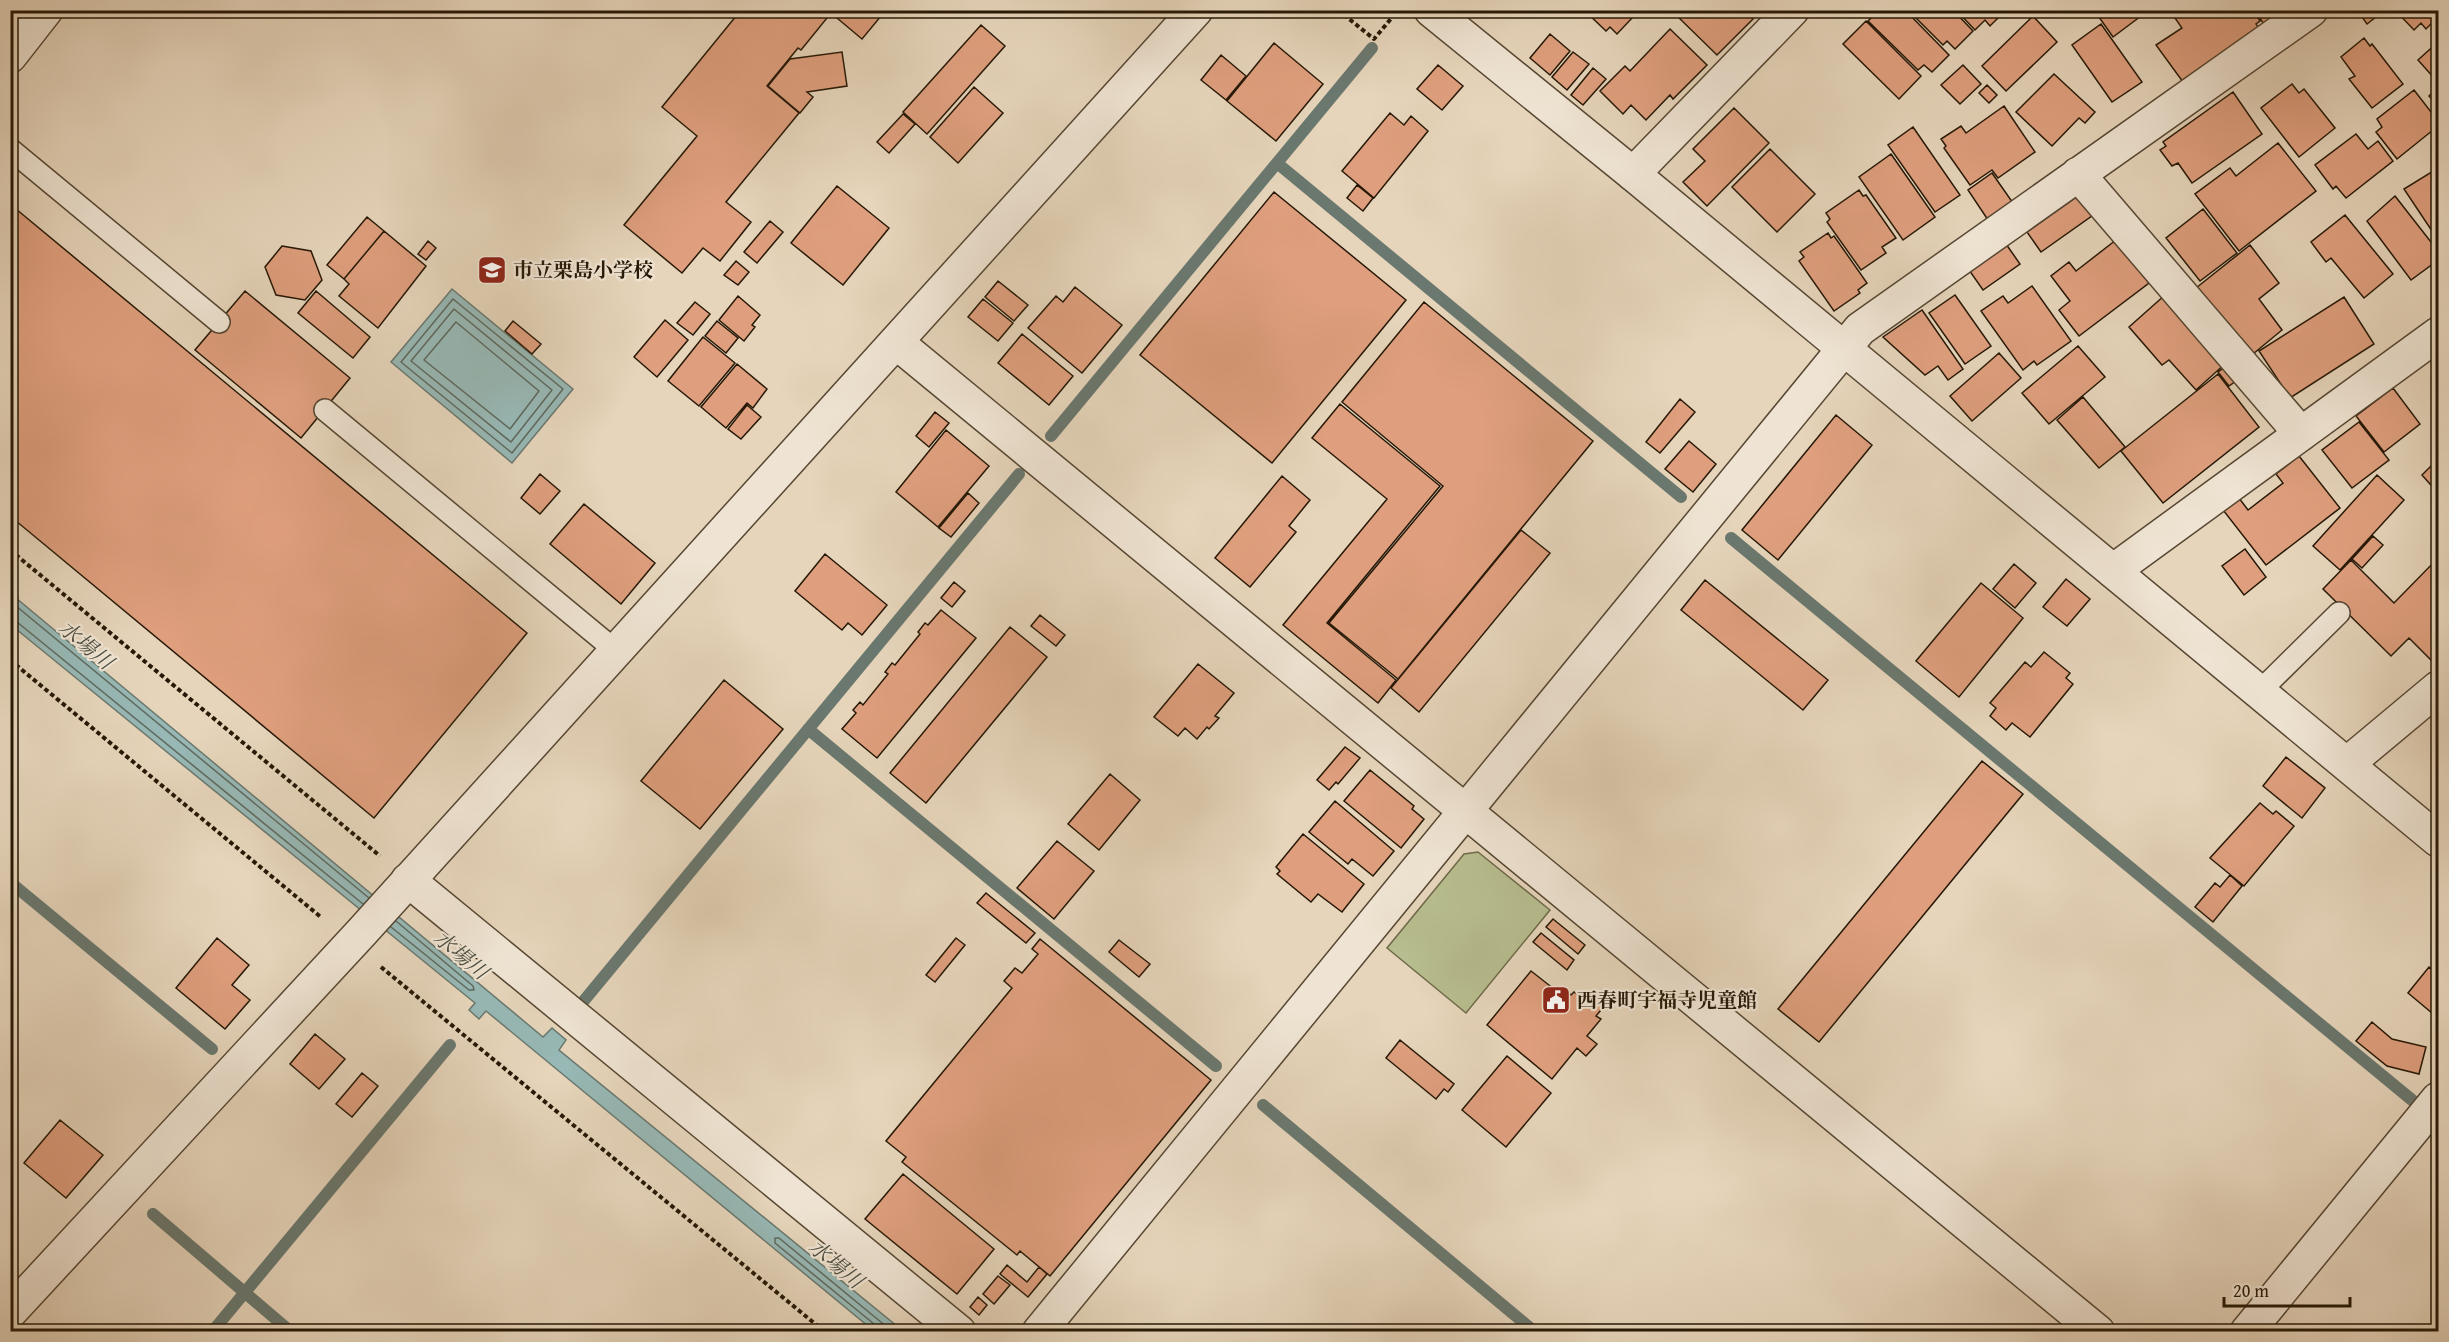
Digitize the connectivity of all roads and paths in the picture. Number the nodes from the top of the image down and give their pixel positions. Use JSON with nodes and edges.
{"nodes":[{"id":1,"x":46,"y":10,"type":"edge"},
{"id":2,"x":1196,"y":10,"type":"edge"},
{"id":3,"x":1338,"y":10,"type":"edge"},
{"id":4,"x":1397,"y":10,"type":"edge"},
{"id":5,"x":1431,"y":10,"type":"edge"},
{"id":6,"x":1792,"y":10,"type":"edge"},
{"id":7,"x":2311,"y":10,"type":"edge"},
{"id":8,"x":10,"y":56,"type":"edge"},
{"id":9,"x":10,"y":148,"type":"edge"},
{"id":10,"x":1633,"y":174,"type":"junction"},
{"id":11,"x":2078,"y":174,"type":"junction"},
{"id":12,"x":219,"y":322,"type":"dead end"},
{"id":13,"x":2439,"y":334,"type":"edge"},
{"id":14,"x":896,"y":342,"type":"junction"},
{"id":15,"x":1845,"y":349,"type":"junction"},
{"id":16,"x":325,"y":410,"type":"dead end"},
{"id":17,"x":2301,"y":434,"type":"junction"},
{"id":18,"x":10,"y":550,"type":"edge"},
{"id":19,"x":2113,"y":571,"type":"junction"},
{"id":20,"x":2339,"y":613,"type":"dead end"},
{"id":21,"x":616,"y":651,"type":"junction"},
{"id":22,"x":10,"y":660,"type":"edge"},
{"id":23,"x":2439,"y":688,"type":"edge"},
{"id":24,"x":2259,"y":692,"type":"junction"},
{"id":25,"x":2347,"y":764,"type":"junction"},
{"id":26,"x":1467,"y":812,"type":"junction"},
{"id":27,"x":2439,"y":840,"type":"edge"},
{"id":28,"x":404,"y":885,"type":"junction"},
{"id":29,"x":356,"y":938,"type":"junction"},
{"id":30,"x":2439,"y":1099,"type":"edge"},
{"id":31,"x":10,"y":1312,"type":"edge"},
{"id":32,"x":825,"y":1332,"type":"edge"},
{"id":33,"x":959,"y":1332,"type":"edge"},
{"id":34,"x":1039,"y":1332,"type":"edge"},
{"id":35,"x":2098,"y":1332,"type":"edge"},
{"id":36,"x":2247,"y":1332,"type":"edge"}],
"edges":[{"from":1,"to":8,"type":"street"},
{"from":2,"to":14,"type":"street"},
{"from":3,"to":4,"type":"path"},
{"from":5,"to":10,"type":"street"},
{"from":6,"to":10,"type":"street"},
{"from":7,"to":11,"type":"street"},
{"from":9,"to":12,"type":"lane"},
{"from":10,"to":15,"type":"street"},
{"from":11,"to":15,"type":"street"},
{"from":11,"to":17,"type":"street"},
{"from":13,"to":17,"type":"street"},
{"from":14,"to":21,"type":"street"},
{"from":14,"to":26,"type":"street"},
{"from":15,"to":19,"type":"street"},
{"from":15,"to":26,"type":"street"},
{"from":16,"to":21,"type":"lane"},
{"from":17,"to":19,"type":"street"},
{"from":18,"to":28,"type":"path"},
{"from":19,"to":24,"type":"street"},
{"from":20,"to":24,"type":"lane"},
{"from":21,"to":28,"type":"street"},
{"from":22,"to":29,"type":"path"},
{"from":23,"to":25,"type":"street"},
{"from":24,"to":25,"type":"street"},
{"from":25,"to":27,"type":"street"},
{"from":26,"to":34,"type":"street"},
{"from":26,"to":35,"type":"street"},
{"from":28,"to":29,"type":"street"},
{"from":28,"to":33,"type":"street"},
{"from":29,"to":31,"type":"street"},
{"from":29,"to":32,"type":"path"},
{"from":30,"to":36,"type":"street"}]}
